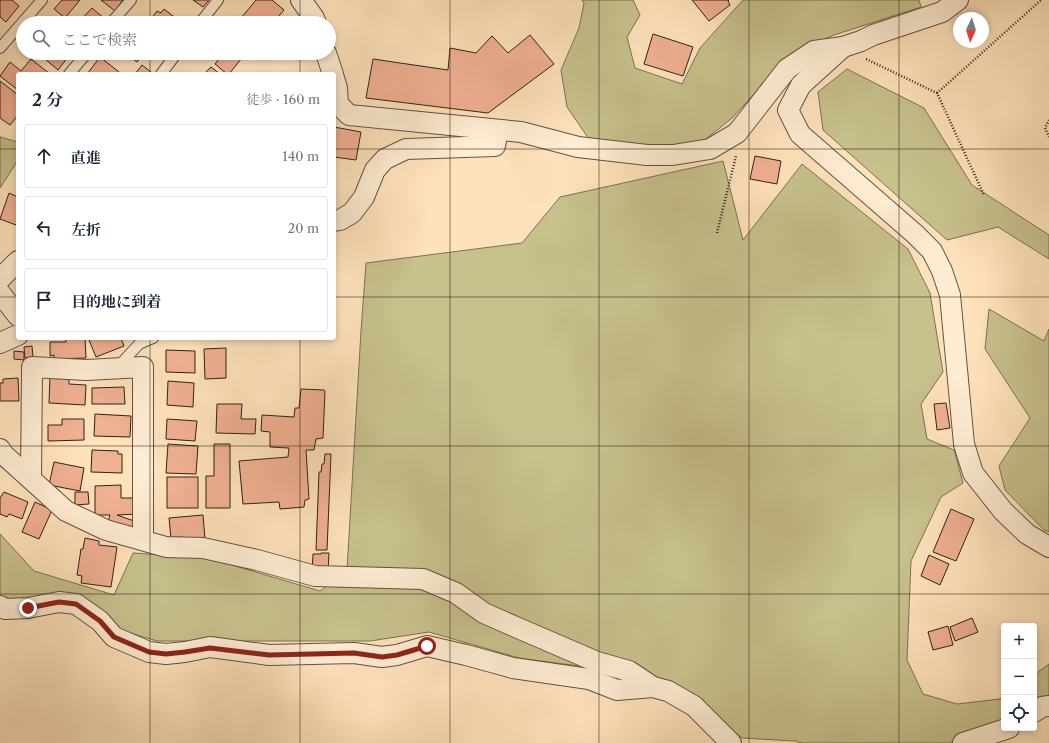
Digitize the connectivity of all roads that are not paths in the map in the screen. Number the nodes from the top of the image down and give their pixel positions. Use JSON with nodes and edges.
{"nodes":[{"id":1,"x":42,"y":0,"type":"edge"},
{"id":2,"x":131,"y":0,"type":"edge"},
{"id":3,"x":218,"y":0,"type":"edge"},
{"id":4,"x":301,"y":0,"type":"edge"},
{"id":5,"x":958,"y":0,"type":"edge"},
{"id":6,"x":28,"y":16,"type":"edge"},
{"id":7,"x":118,"y":16,"type":"edge"},
{"id":8,"x":205,"y":16,"type":"edge"},
{"id":9,"x":313,"y":16,"type":"edge"},
{"id":10,"x":16,"y":30,"type":"edge"},
{"id":11,"x":843,"y":47,"type":"junction"},
{"id":12,"x":0,"y":48,"type":"edge"},
{"id":13,"x":80,"y":60,"type":"edge"},
{"id":14,"x":172,"y":60,"type":"edge"},
{"id":15,"x":328,"y":60,"type":"edge"},
{"id":16,"x":71,"y":72,"type":"edge"},
{"id":17,"x":163,"y":72,"type":"edge"},
{"id":18,"x":332,"y":72,"type":"edge"},
{"id":19,"x":336,"y":85,"type":"edge"},
{"id":20,"x":498,"y":130,"type":"junction"},
{"id":21,"x":336,"y":221,"type":"edge"},
{"id":22,"x":16,"y":263,"type":"edge"},
{"id":23,"x":0,"y":279,"type":"edge"},
{"id":24,"x":0,"y":293,"type":"edge"},
{"id":25,"x":16,"y":313,"type":"edge"},
{"id":26,"x":16,"y":336,"type":"edge"},
{"id":27,"x":148,"y":340,"type":"edge"},
{"id":28,"x":0,"y":343,"type":"edge"},
{"id":29,"x":117,"y":368,"type":"junction"},
{"id":30,"x":0,"y":449,"type":"edge"},
{"id":31,"x":31,"y":479,"type":"junction"},
{"id":32,"x":143,"y":540,"type":"junction"},
{"id":33,"x":1049,"y":547,"type":"edge"},
{"id":34,"x":0,"y":606,"type":"edge"},
{"id":35,"x":653,"y":687,"type":"junction"},
{"id":36,"x":1049,"y":706,"type":"edge"},
{"id":37,"x":1037,"y":710,"type":"edge"},
{"id":38,"x":1001,"y":731,"type":"edge"},
{"id":39,"x":731,"y":743,"type":"edge"},
{"id":40,"x":963,"y":743,"type":"edge"}],
"edges":[{"from":1,"to":6,"type":"lane"},
{"from":2,"to":7,"type":"lane"},
{"from":3,"to":8,"type":"lane"},
{"from":4,"to":9,"type":"street"},
{"from":5,"to":11,"type":"street"},
{"from":10,"to":12,"type":"lane"},
{"from":11,"to":20,"type":"street"},
{"from":11,"to":33,"type":"street"},
{"from":13,"to":16,"type":"lane"},
{"from":14,"to":17,"type":"lane"},
{"from":15,"to":18,"type":"street"},
{"from":19,"to":20,"type":"street"},
{"from":20,"to":21,"type":"street"},
{"from":22,"to":23,"type":"street"},
{"from":24,"to":25,"type":"street"},
{"from":26,"to":28,"type":"street"},
{"from":27,"to":29,"type":"lane"},
{"from":29,"to":31,"type":"street"},
{"from":29,"to":32,"type":"street"},
{"from":30,"to":31,"type":"street"},
{"from":31,"to":32,"type":"street"},
{"from":32,"to":35,"type":"street"},
{"from":34,"to":35,"type":"street"},
{"from":35,"to":39,"type":"street"},
{"from":36,"to":37,"type":"street"},
{"from":38,"to":40,"type":"street"}]}
